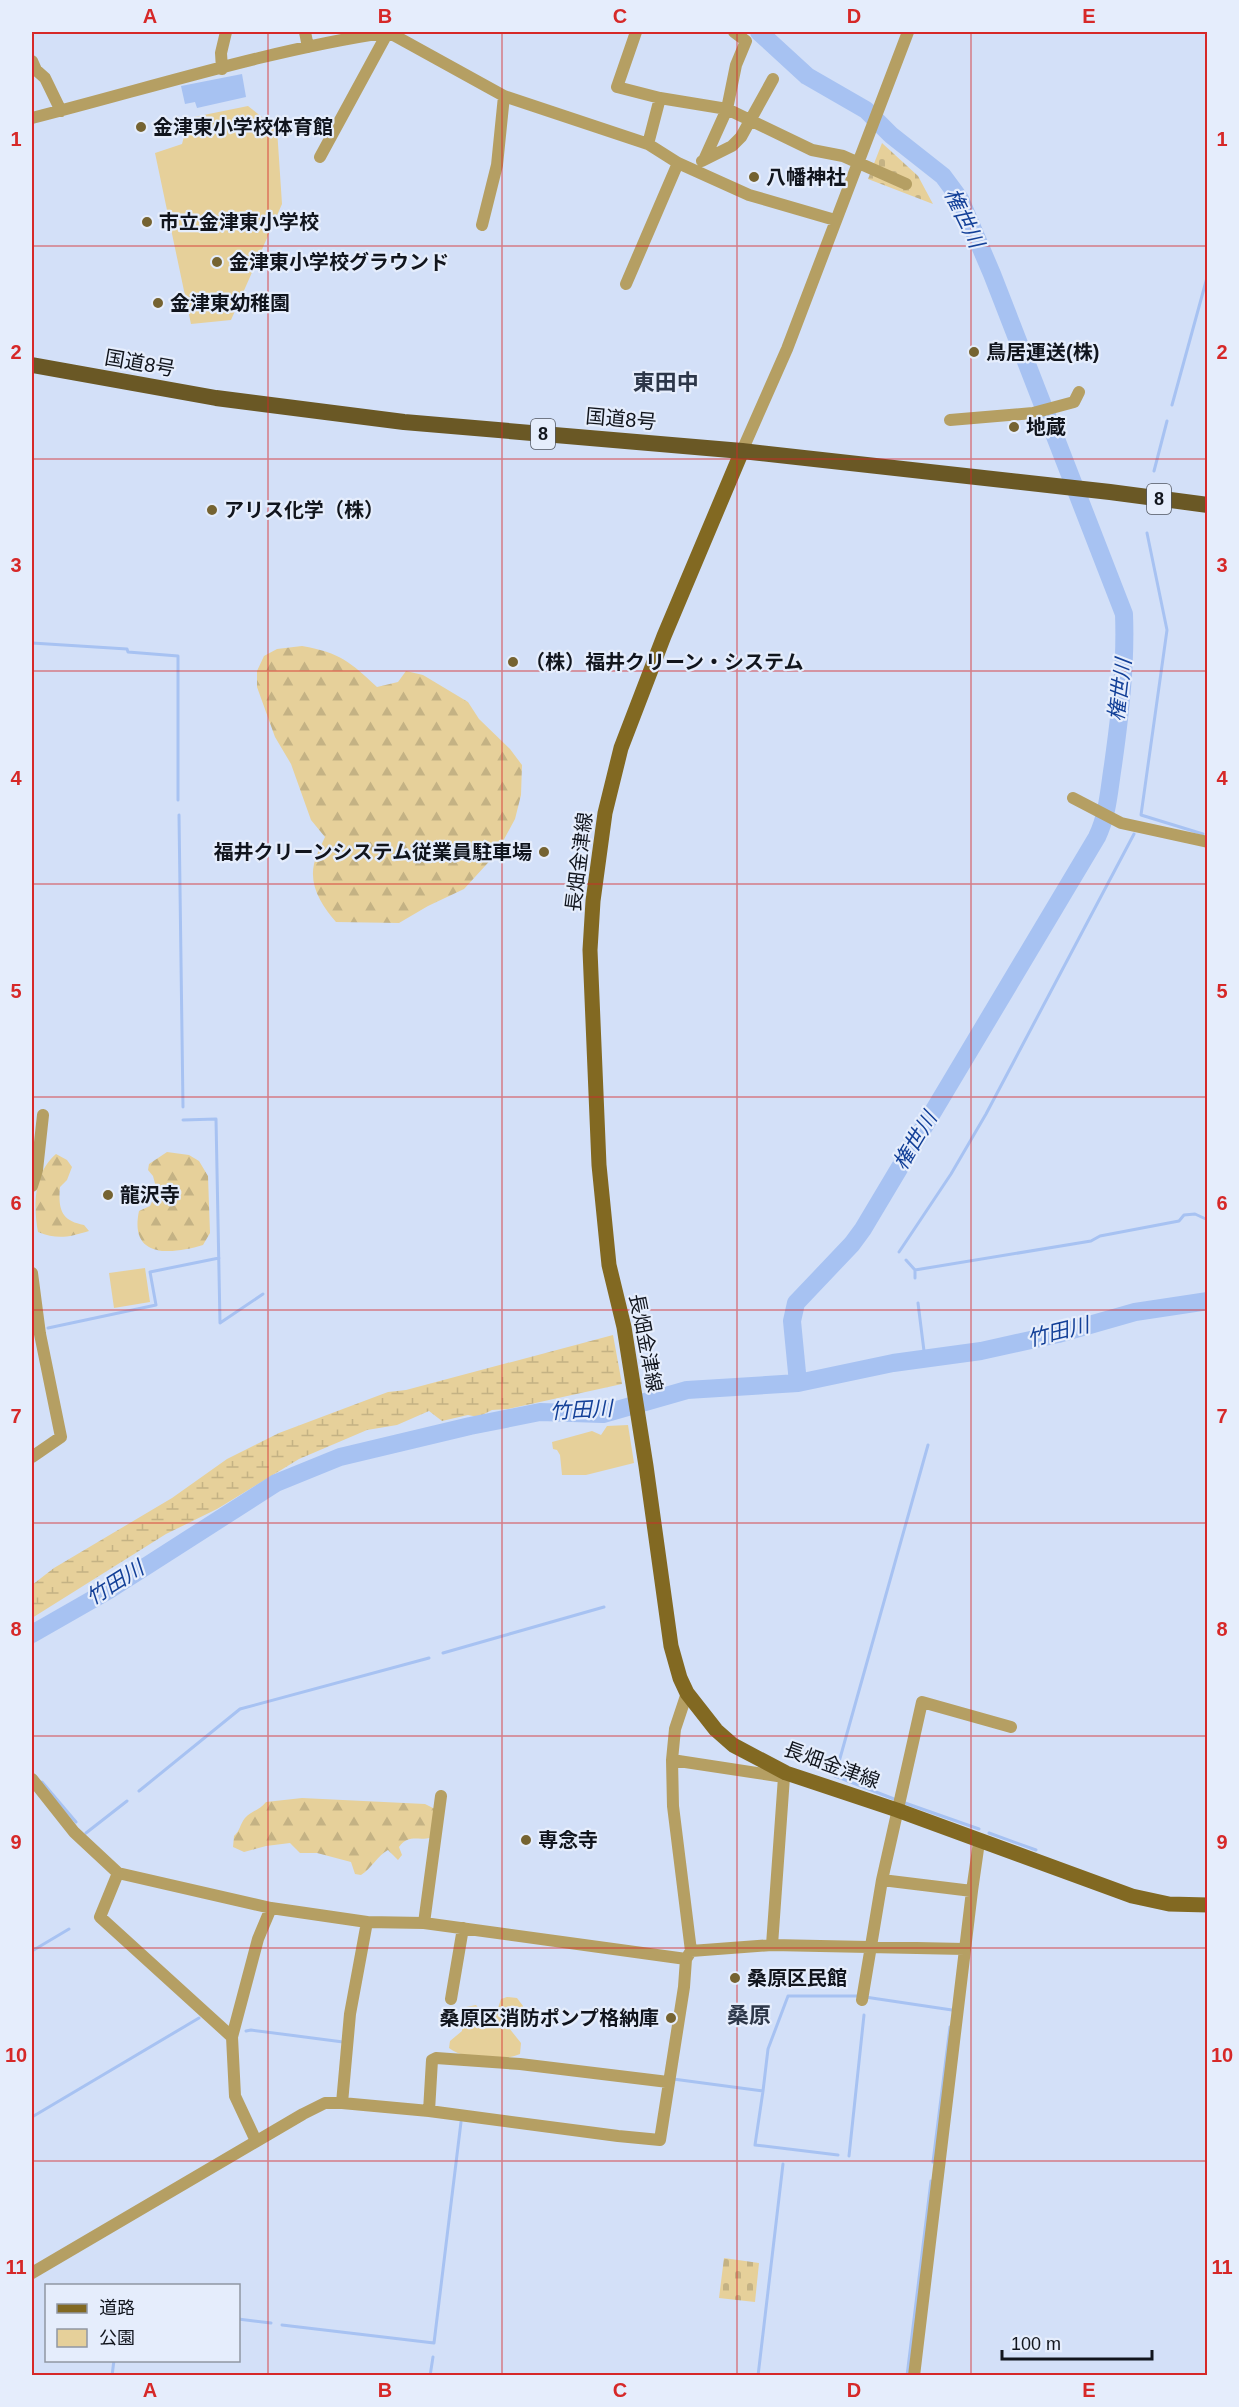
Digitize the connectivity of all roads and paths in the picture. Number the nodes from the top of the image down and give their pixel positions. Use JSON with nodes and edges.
{"nodes":[{"id":1,"x":226,"y":32,"type":"edge"},
{"id":2,"x":306,"y":32,"type":"edge"},
{"id":3,"x":378,"y":32,"type":"edge"},
{"id":4,"x":389,"y":32,"type":"edge"},
{"id":5,"x":636,"y":32,"type":"edge"},
{"id":6,"x":734,"y":32,"type":"edge"},
{"id":7,"x":908,"y":32,"type":"edge"},
{"id":8,"x":308,"y":47,"type":"junction"},
{"id":9,"x":32,"y":60,"type":"edge"},
{"id":10,"x":222,"y":69,"type":"junction"},
{"id":11,"x":773,"y":79,"type":"dead end"},
{"id":12,"x":504,"y":96,"type":"junction"},
{"id":13,"x":660,"y":98,"type":"junction"},
{"id":14,"x":727,"y":109,"type":"junction"},
{"id":15,"x":61,"y":111,"type":"junction"},
{"id":16,"x":32,"y":118,"type":"edge"},
{"id":17,"x":751,"y":120,"type":"junction"},
{"id":18,"x":648,"y":144,"type":"junction"},
{"id":19,"x":320,"y":157,"type":"dead end"},
{"id":20,"x":704,"y":160,"type":"junction"},
{"id":21,"x":683,"y":165,"type":"junction"},
{"id":22,"x":906,"y":184,"type":"dead end"},
{"id":23,"x":835,"y":220,"type":"junction"},
{"id":24,"x":482,"y":225,"type":"dead end"},
{"id":25,"x":626,"y":284,"type":"dead end"},
{"id":26,"x":32,"y":365,"type":"edge"},
{"id":27,"x":1077,"y":397,"type":"dead end"},
{"id":28,"x":951,"y":420,"type":"dead end"},
{"id":29,"x":742,"y":451,"type":"junction"},
{"id":30,"x":1208,"y":506,"type":"edge"},
{"id":31,"x":1073,"y":798,"type":"dead end"},
{"id":32,"x":1208,"y":842,"type":"edge"},
{"id":33,"x":43,"y":1115,"type":"dead end"},
{"id":34,"x":32,"y":1186,"type":"edge"},
{"id":35,"x":32,"y":1273,"type":"edge"},
{"id":36,"x":35,"y":1328,"type":"edge"},
{"id":37,"x":32,"y":1457,"type":"edge"},
{"id":38,"x":687,"y":1693,"type":"junction"},
{"id":39,"x":1011,"y":1727,"type":"dead end"},
{"id":40,"x":672,"y":1760,"type":"junction"},
{"id":41,"x":785,"y":1775,"type":"junction"},
{"id":42,"x":32,"y":1779,"type":"edge"},
{"id":43,"x":441,"y":1796,"type":"dead end"},
{"id":44,"x":897,"y":1810,"type":"junction"},
{"id":45,"x":980,"y":1842,"type":"junction"},
{"id":46,"x":118,"y":1873,"type":"junction"},
{"id":47,"x":882,"y":1880,"type":"junction"},
{"id":48,"x":972,"y":1891,"type":"junction"},
{"id":49,"x":1208,"y":1905,"type":"edge"},
{"id":50,"x":271,"y":1908,"type":"junction"},
{"id":51,"x":367,"y":1922,"type":"junction"},
{"id":52,"x":424,"y":1923,"type":"junction"},
{"id":53,"x":463,"y":1928,"type":"junction"},
{"id":54,"x":772,"y":1945,"type":"junction"},
{"id":55,"x":870,"y":1946,"type":"junction"},
{"id":56,"x":965,"y":1949,"type":"junction"},
{"id":57,"x":689,"y":1955,"type":"junction"},
{"id":58,"x":452,"y":1999,"type":"dead end"},
{"id":59,"x":862,"y":2000,"type":"dead end"},
{"id":60,"x":232,"y":2037,"type":"junction"},
{"id":61,"x":668,"y":2082,"type":"junction"},
{"id":62,"x":342,"y":2103,"type":"junction"},
{"id":63,"x":429,"y":2111,"type":"junction"},
{"id":64,"x":256,"y":2141,"type":"junction"},
{"id":65,"x":32,"y":2273,"type":"edge"},
{"id":66,"x":914,"y":2376,"type":"edge"}],
"edges":[{"from":1,"to":10,"type":"street"},
{"from":2,"to":8,"type":"street"},
{"from":3,"to":4,"type":"street"},
{"from":3,"to":8,"type":"street"},
{"from":4,"to":12,"type":"street"},
{"from":4,"to":19,"type":"street"},
{"from":5,"to":13,"type":"street"},
{"from":6,"to":14,"type":"street"},
{"from":7,"to":23,"type":"street"},
{"from":8,"to":10,"type":"street"},
{"from":9,"to":15,"type":"street"},
{"from":10,"to":15,"type":"street"},
{"from":11,"to":17,"type":"street"},
{"from":12,"to":18,"type":"street"},
{"from":12,"to":24,"type":"street"},
{"from":13,"to":14,"type":"street"},
{"from":13,"to":18,"type":"street"},
{"from":14,"to":17,"type":"street"},
{"from":14,"to":20,"type":"street"},
{"from":15,"to":16,"type":"street"},
{"from":17,"to":20,"type":"street"},
{"from":17,"to":22,"type":"street"},
{"from":18,"to":21,"type":"street"},
{"from":20,"to":21,"type":"street"},
{"from":21,"to":23,"type":"street"},
{"from":21,"to":25,"type":"street"},
{"from":23,"to":29,"type":"street"},
{"from":26,"to":29,"type":"highway","name":"国道8号","number":"8"},
{"from":27,"to":28,"type":"street"},
{"from":29,"to":30,"type":"highway","name":"国道8号","number":"8"},
{"from":29,"to":38,"type":"main road","name":"長畑金津線"},
{"from":31,"to":32,"type":"street"},
{"from":33,"to":34,"type":"street"},
{"from":35,"to":36,"type":"street"},
{"from":36,"to":37,"type":"street"},
{"from":38,"to":40,"type":"street"},
{"from":38,"to":41,"type":"main road","name":"長畑金津線"},
{"from":39,"to":44,"type":"street"},
{"from":40,"to":41,"type":"street"},
{"from":40,"to":57,"type":"street"},
{"from":41,"to":44,"type":"main road","name":"長畑金津線"},
{"from":41,"to":54,"type":"street"},
{"from":42,"to":46,"type":"street"},
{"from":43,"to":52,"type":"street"},
{"from":44,"to":45,"type":"main road","name":"長畑金津線"},
{"from":44,"to":47,"type":"street"},
{"from":45,"to":48,"type":"street"},
{"from":45,"to":49,"type":"main road","name":"長畑金津線"},
{"from":46,"to":50,"type":"street"},
{"from":46,"to":60,"type":"street"},
{"from":47,"to":48,"type":"street"},
{"from":47,"to":55,"type":"street"},
{"from":48,"to":56,"type":"street"},
{"from":50,"to":51,"type":"street"},
{"from":50,"to":60,"type":"street"},
{"from":51,"to":52,"type":"street"},
{"from":51,"to":62,"type":"street"},
{"from":52,"to":53,"type":"street"},
{"from":53,"to":57,"type":"street"},
{"from":53,"to":58,"type":"street"},
{"from":54,"to":55,"type":"street"},
{"from":54,"to":57,"type":"street"},
{"from":55,"to":56,"type":"street"},
{"from":55,"to":59,"type":"street"},
{"from":56,"to":66,"type":"street"},
{"from":57,"to":61,"type":"street"},
{"from":60,"to":64,"type":"street"},
{"from":61,"to":63,"type":"street"},
{"from":61,"to":63,"type":"street"},
{"from":62,"to":63,"type":"street"},
{"from":62,"to":64,"type":"street"},
{"from":64,"to":65,"type":"street"}]}
